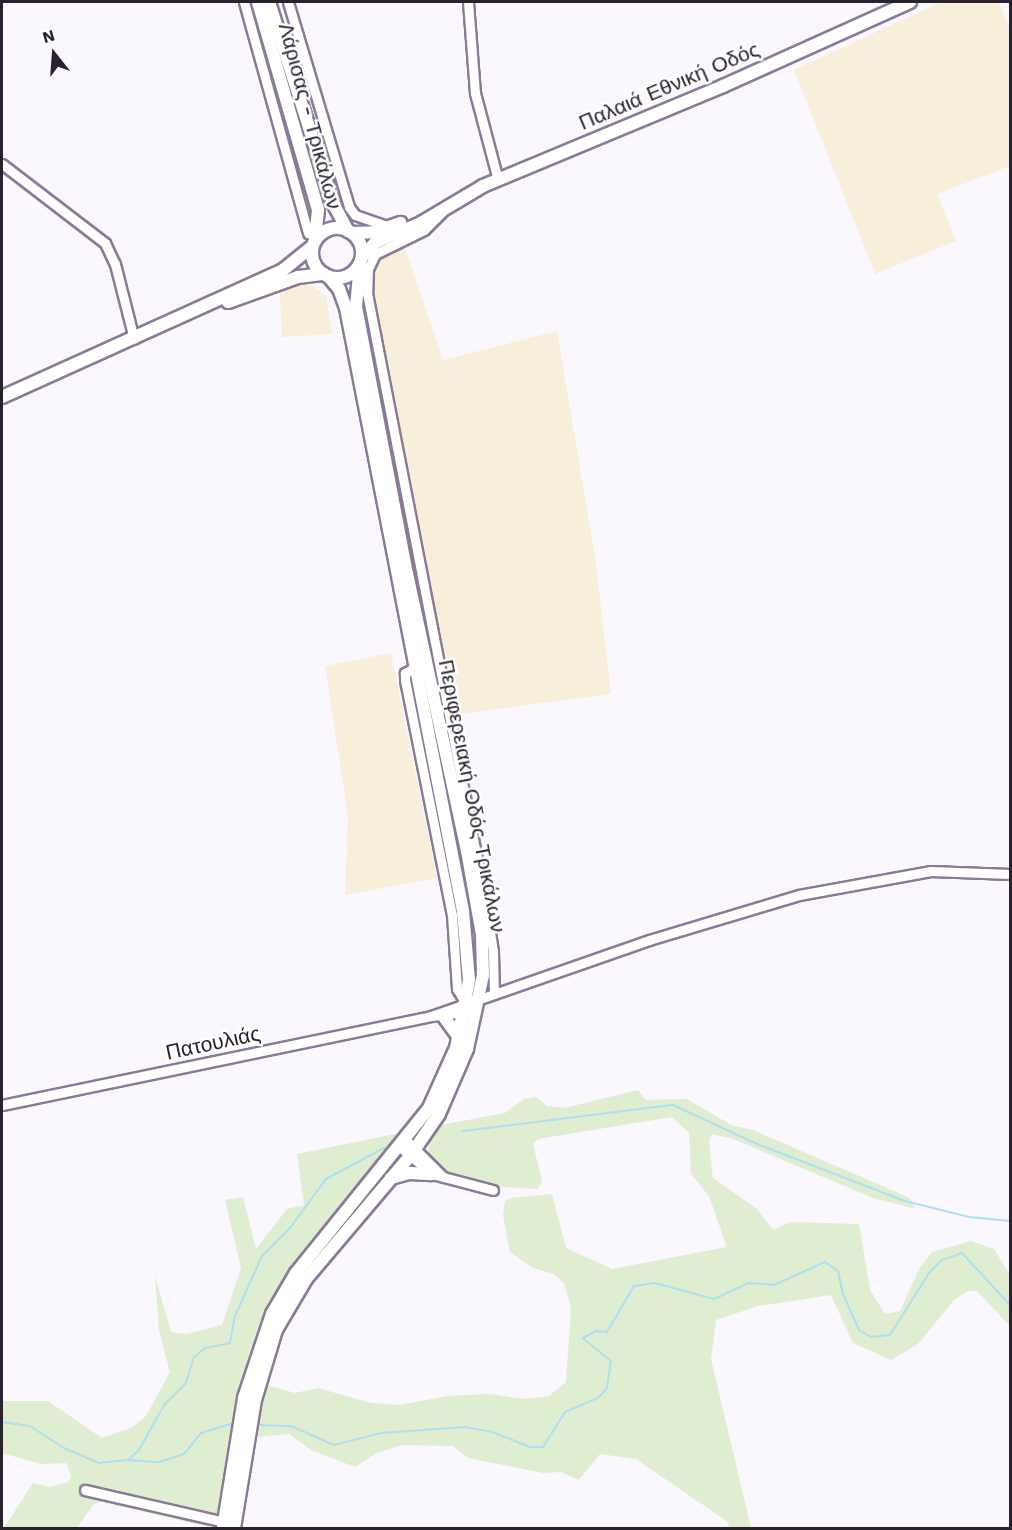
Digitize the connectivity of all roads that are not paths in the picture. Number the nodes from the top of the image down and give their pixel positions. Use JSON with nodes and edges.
{"nodes":[{"id":1,"x":244,"y":2,"type":"edge"},
{"id":2,"x":258,"y":2,"type":"edge"},
{"id":3,"x":269,"y":2,"type":"edge"},
{"id":4,"x":288,"y":2,"type":"edge"},
{"id":5,"x":468,"y":2,"type":"edge"},
{"id":6,"x":910,"y":2,"type":"edge"},
{"id":7,"x":2,"y":164,"type":"edge"},
{"id":8,"x":498,"y":180,"type":"junction"},
{"id":9,"x":444,"y":207,"type":"junction"},
{"id":10,"x":389,"y":227,"type":"junction"},
{"id":11,"x":350,"y":232,"type":"junction"},
{"id":12,"x":312,"y":240,"type":"junction"},
{"id":13,"x":361,"y":260,"type":"junction"},
{"id":14,"x":326,"y":275,"type":"junction"},
{"id":15,"x":196,"y":312,"type":"junction"},
{"id":16,"x":134,"y":339,"type":"junction"},
{"id":17,"x":2,"y":397,"type":"edge"},
{"id":18,"x":388,"y":435,"type":"junction"},
{"id":19,"x":427,"y":639,"type":"junction"},
{"id":20,"x":1011,"y":874,"type":"edge"},
{"id":21,"x":494,"y":994,"type":"junction"},
{"id":22,"x":472,"y":1006,"type":"junction"},
{"id":23,"x":437,"y":1016,"type":"junction"},
{"id":24,"x":459,"y":1038,"type":"junction"},
{"id":25,"x":2,"y":1105,"type":"edge"},
{"id":26,"x":408,"y":1148,"type":"junction"},
{"id":27,"x":438,"y":1175,"type":"junction"},
{"id":28,"x":390,"y":1179,"type":"junction"},
{"id":29,"x":493,"y":1190,"type":"dead end"},
{"id":30,"x":85,"y":1490,"type":"dead end"},
{"id":31,"x":227,"y":1526,"type":"edge"}],
"edges":[{"from":1,"to":12,"type":"street"},
{"from":2,"to":12,"type":"main road","name":"Λάρισας - Τρικάλων"},
{"from":3,"to":11,"type":"main road","name":"Λάρισας - Τρικάλων"},
{"from":4,"to":10,"type":"street"},
{"from":5,"to":8,"type":"street"},
{"from":6,"to":8,"type":"main road","name":"Παλαιά Εθνική Οδός"},
{"from":7,"to":16,"type":"street"},
{"from":8,"to":9,"type":"main road","name":"Παλαιά Εθνική Οδός"},
{"from":9,"to":10,"type":"main road","name":"Παλαιά Εθνική Οδός"},
{"from":9,"to":13,"type":"main road","name":"Παλαιά Εθνική Οδός"},
{"from":9,"to":18,"type":"street"},
{"from":10,"to":11,"type":"main road","name":"Παλαιά Εθνική Οδός"},
{"from":11,"to":12,"type":"main road"},
{"from":11,"to":13,"type":"main road"},
{"from":12,"to":14,"type":"main road"},
{"from":12,"to":15,"type":"main road"},
{"from":13,"to":14,"type":"main road"},
{"from":13,"to":18,"type":"main road","name":"Περιφερειακή Οδός Τρικάλων"},
{"from":14,"to":15,"type":"main road"},
{"from":14,"to":22,"type":"main road","name":"Περιφερειακή Οδός Τρικάλων"},
{"from":15,"to":16,"type":"main road"},
{"from":16,"to":17,"type":"main road"},
{"from":18,"to":19,"type":"main road","name":"Περιφερειακή Οδός Τρικάλων"},
{"from":19,"to":21,"type":"street"},
{"from":19,"to":22,"type":"main road","name":"Περιφερειακή Οδός Τρικάλων"},
{"from":20,"to":21,"type":"street","name":"Πατουλιάς"},
{"from":21,"to":22,"type":"street","name":"Πατουλιάς"},
{"from":22,"to":23,"type":"street","name":"Πατουλιάς"},
{"from":22,"to":24,"type":"main road","name":"Περιφερειακή Οδός Τρικάλων"},
{"from":22,"to":26,"type":"main road","name":"Περιφερειακή Οδός Τρικάλων"},
{"from":23,"to":24,"type":"main road"},
{"from":23,"to":25,"type":"street","name":"Πατουλιάς"},
{"from":24,"to":26,"type":"main road","name":"Περιφερειακή Οδός Τρικάλων"},
{"from":26,"to":27,"type":"street"},
{"from":26,"to":28,"type":"main road","name":"Περιφερειακή Οδός Τρικάλων"},
{"from":26,"to":31,"type":"main road","name":"Περιφερειακή Οδός Τρικάλων"},
{"from":27,"to":28,"type":"main road"},
{"from":27,"to":29,"type":"street"},
{"from":28,"to":31,"type":"main road","name":"Περιφερειακή Οδός Τρικάλων"},
{"from":30,"to":31,"type":"street"}]}
